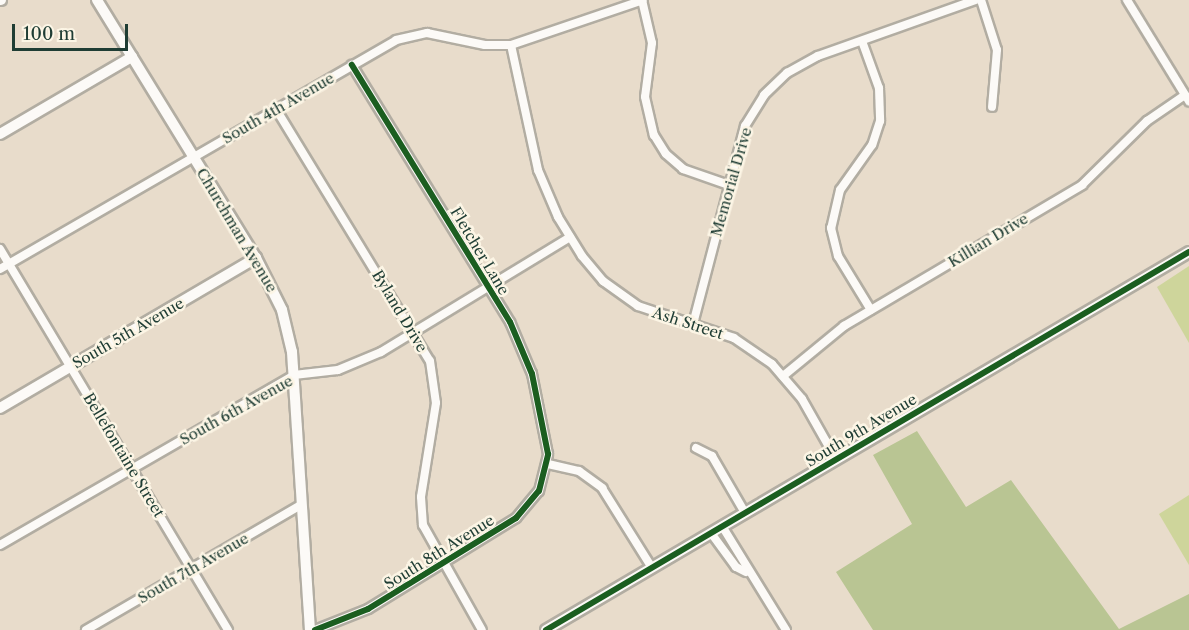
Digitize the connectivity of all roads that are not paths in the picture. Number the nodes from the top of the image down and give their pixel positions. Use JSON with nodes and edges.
{"nodes":[{"id":1,"x":97,"y":0,"type":"edge"},
{"id":2,"x":642,"y":0,"type":"edge"},
{"id":3,"x":975,"y":0,"type":"edge"},
{"id":4,"x":981,"y":0,"type":"edge"},
{"id":5,"x":1127,"y":0,"type":"edge"},
{"id":6,"x":862,"y":41,"type":"junction"},
{"id":7,"x":511,"y":45,"type":"junction"},
{"id":8,"x":132,"y":57,"type":"junction"},
{"id":9,"x":352,"y":65,"type":"junction"},
{"id":10,"x":1187,"y":98,"type":"edge"},
{"id":11,"x":992,"y":107,"type":"dead end"},
{"id":12,"x":276,"y":109,"type":"junction"},
{"id":13,"x":0,"y":134,"type":"edge"},
{"id":14,"x":194,"y":157,"type":"junction"},
{"id":15,"x":729,"y":185,"type":"junction"},
{"id":16,"x":570,"y":237,"type":"junction"},
{"id":17,"x":0,"y":249,"type":"edge"},
{"id":18,"x":1189,"y":252,"type":"edge"},
{"id":19,"x":256,"y":258,"type":"junction"},
{"id":20,"x":9,"y":264,"type":"junction"},
{"id":21,"x":0,"y":269,"type":"edge"},
{"id":22,"x":489,"y":287,"type":"junction"},
{"id":23,"x":871,"y":310,"type":"junction"},
{"id":24,"x":693,"y":324,"type":"junction"},
{"id":25,"x":414,"y":332,"type":"junction"},
{"id":26,"x":71,"y":366,"type":"junction"},
{"id":27,"x":294,"y":375,"type":"junction"},
{"id":28,"x":783,"y":376,"type":"junction"},
{"id":29,"x":0,"y":408,"type":"edge"},
{"id":30,"x":696,"y":448,"type":"dead end"},
{"id":31,"x":836,"y":459,"type":"junction"},
{"id":32,"x":548,"y":464,"type":"junction"},
{"id":33,"x":132,"y":469,"type":"junction"},
{"id":34,"x":301,"y":505,"type":"junction"},
{"id":35,"x":745,"y":513,"type":"junction"},
{"id":36,"x":722,"y":526,"type":"junction"},
{"id":37,"x":711,"y":533,"type":"junction"},
{"id":38,"x":0,"y":545,"type":"edge"},
{"id":39,"x":443,"y":563,"type":"junction"},
{"id":40,"x":192,"y":568,"type":"junction"},
{"id":41,"x":652,"y":568,"type":"junction"},
{"id":42,"x":748,"y":572,"type":"junction"},
{"id":43,"x":86,"y":630,"type":"edge"},
{"id":44,"x":228,"y":630,"type":"edge"},
{"id":45,"x":310,"y":630,"type":"edge"},
{"id":46,"x":315,"y":630,"type":"edge"},
{"id":47,"x":482,"y":630,"type":"edge"},
{"id":48,"x":546,"y":630,"type":"edge"},
{"id":49,"x":786,"y":630,"type":"edge"}],
"edges":[{"from":1,"to":8,"type":"street","name":"Churchman Avenue"},
{"from":2,"to":7,"type":"street","name":"South 4th Avenue"},
{"from":2,"to":15,"type":"street"},
{"from":3,"to":6,"type":"street","name":"Memorial Drive"},
{"from":4,"to":11,"type":"street"},
{"from":5,"to":10,"type":"street"},
{"from":6,"to":15,"type":"street","name":"Memorial Drive"},
{"from":6,"to":23,"type":"street"},
{"from":7,"to":9,"type":"street","name":"South 4th Avenue"},
{"from":7,"to":16,"type":"street","name":"Ash Street"},
{"from":8,"to":13,"type":"street"},
{"from":8,"to":14,"type":"street","name":"Churchman Avenue"},
{"from":9,"to":12,"type":"street","name":"South 4th Avenue"},
{"from":9,"to":22,"type":"street","name":"Fletcher Lane"},
{"from":10,"to":23,"type":"street","name":"Killian Drive"},
{"from":12,"to":14,"type":"street","name":"South 4th Avenue"},
{"from":12,"to":25,"type":"street","name":"Byland Drive"},
{"from":14,"to":19,"type":"street","name":"Churchman Avenue"},
{"from":14,"to":20,"type":"street","name":"South 4th Avenue"},
{"from":15,"to":24,"type":"street","name":"Memorial Drive"},
{"from":16,"to":22,"type":"street","name":"South 6th Avenue"},
{"from":16,"to":24,"type":"street","name":"Ash Street"},
{"from":17,"to":20,"type":"street","name":"Bellefontaine Street"},
{"from":18,"to":31,"type":"street","name":"South 9th Avenue"},
{"from":19,"to":26,"type":"street","name":"South 5th Avenue"},
{"from":19,"to":27,"type":"street","name":"Churchman Avenue"},
{"from":20,"to":21,"type":"street","name":"South 4th Avenue"},
{"from":20,"to":26,"type":"street","name":"Bellefontaine Street"},
{"from":22,"to":25,"type":"street","name":"South 6th Avenue"},
{"from":22,"to":32,"type":"street","name":"Fletcher Lane"},
{"from":23,"to":28,"type":"street","name":"Killian Drive"},
{"from":24,"to":28,"type":"street","name":"Ash Street"},
{"from":25,"to":27,"type":"street","name":"South 6th Avenue"},
{"from":25,"to":39,"type":"street","name":"Byland Drive"},
{"from":26,"to":29,"type":"street","name":"South 5th Avenue"},
{"from":26,"to":33,"type":"street","name":"Bellefontaine Street"},
{"from":27,"to":33,"type":"street","name":"South 6th Avenue"},
{"from":27,"to":34,"type":"street","name":"Churchman Avenue"},
{"from":28,"to":31,"type":"street","name":"Ash Street"},
{"from":30,"to":35,"type":"street"},
{"from":31,"to":35,"type":"street","name":"South 9th Avenue"},
{"from":32,"to":39,"type":"street","name":"South 8th Avenue"},
{"from":32,"to":41,"type":"street"},
{"from":33,"to":38,"type":"street","name":"South 6th Avenue"},
{"from":33,"to":40,"type":"street","name":"Bellefontaine Street"},
{"from":34,"to":40,"type":"street","name":"South 7th Avenue"},
{"from":34,"to":45,"type":"street","name":"Churchman Avenue"},
{"from":35,"to":36,"type":"street","name":"South 9th Avenue"},
{"from":36,"to":37,"type":"street","name":"South 9th Avenue"},
{"from":36,"to":42,"type":"street"},
{"from":37,"to":41,"type":"street","name":"South 9th Avenue"},
{"from":37,"to":42,"type":"street"},
{"from":39,"to":46,"type":"street","name":"South 8th Avenue"},
{"from":39,"to":47,"type":"street","name":"Byland Drive"},
{"from":40,"to":43,"type":"street","name":"South 7th Avenue"},
{"from":40,"to":44,"type":"street","name":"Bellefontaine Street"},
{"from":41,"to":48,"type":"street","name":"South 9th Avenue"},
{"from":42,"to":49,"type":"street"}]}
